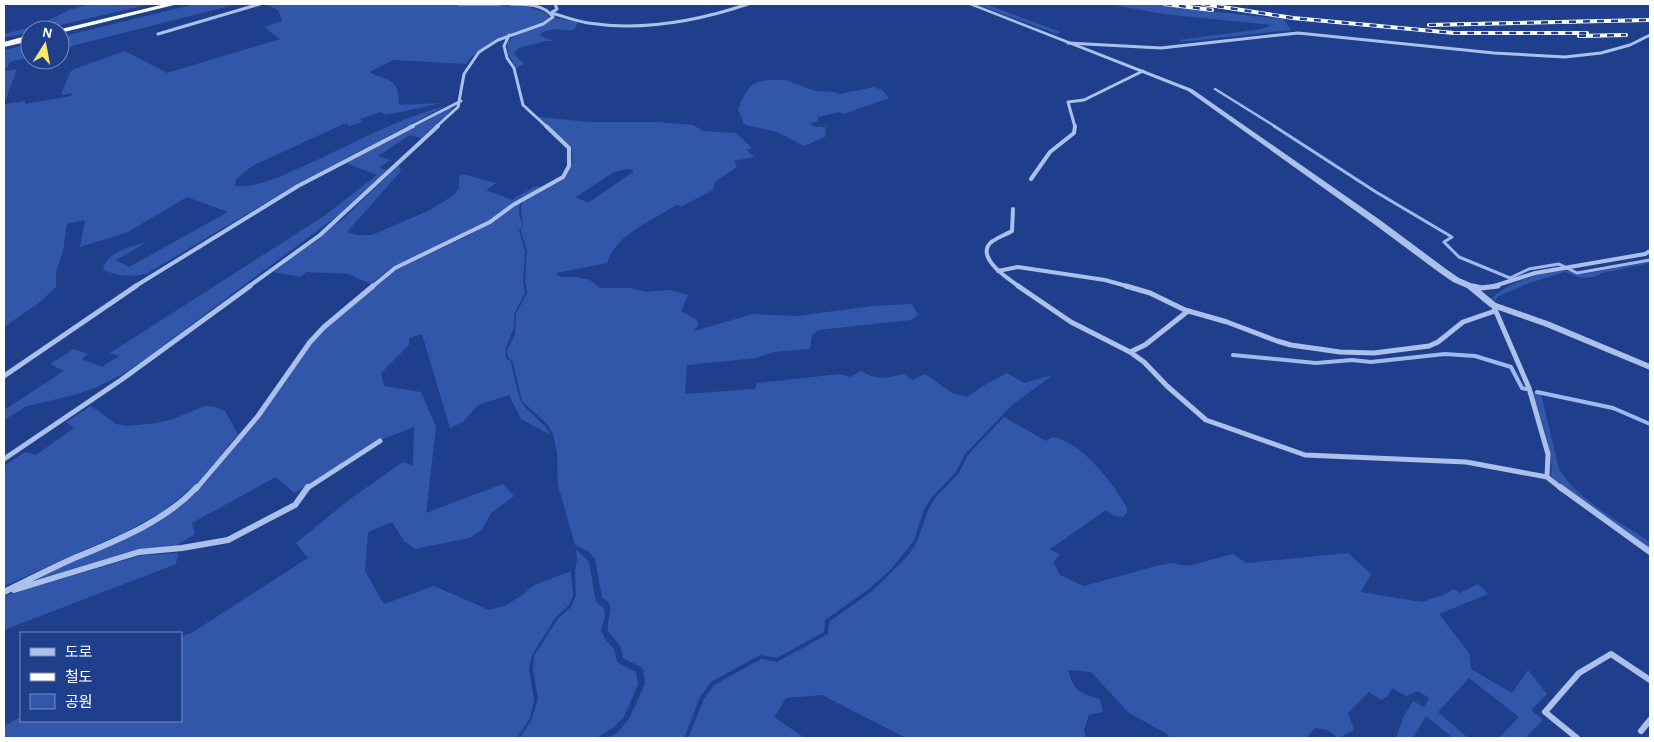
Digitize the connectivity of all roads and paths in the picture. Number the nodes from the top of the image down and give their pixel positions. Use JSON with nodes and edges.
{"nodes":[{"id":1,"x":174,"y":4,"type":"edge"},
{"id":2,"x":260,"y":4,"type":"edge"},
{"id":3,"x":460,"y":4,"type":"edge"},
{"id":4,"x":500,"y":4,"type":"edge"},
{"id":5,"x":511,"y":4,"type":"edge"},
{"id":6,"x":556,"y":4,"type":"edge"},
{"id":7,"x":748,"y":4,"type":"edge"},
{"id":8,"x":970,"y":4,"type":"edge"},
{"id":9,"x":551,"y":13,"type":"junction"},
{"id":10,"x":70,"y":29,"type":"edge"},
{"id":11,"x":158,"y":34,"type":"dead end"},
{"id":12,"x":509,"y":35,"type":"junction"},
{"id":13,"x":1650,"y":35,"type":"edge"},
{"id":14,"x":20,"y":40,"type":"edge"},
{"id":15,"x":1068,"y":43,"type":"junction"},
{"id":16,"x":6,"y":44,"type":"edge"},
{"id":17,"x":1143,"y":70,"type":"junction"},
{"id":18,"x":462,"y":101,"type":"junction"},
{"id":19,"x":1031,"y":179,"type":"dead end"},
{"id":20,"x":1014,"y":209,"type":"dead end"},
{"id":21,"x":1650,"y":251,"type":"edge"},
{"id":22,"x":998,"y":272,"type":"junction"},
{"id":23,"x":1470,"y":286,"type":"junction"},
{"id":24,"x":1494,"y":308,"type":"junction"},
{"id":25,"x":1188,"y":311,"type":"junction"},
{"id":26,"x":1130,"y":352,"type":"junction"},
{"id":27,"x":1650,"y":367,"type":"edge"},
{"id":28,"x":4,"y":376,"type":"edge"},
{"id":29,"x":380,"y":441,"type":"dead end"},
{"id":30,"x":4,"y":459,"type":"edge"},
{"id":31,"x":1547,"y":477,"type":"junction"},
{"id":32,"x":1650,"y":552,"type":"edge"},
{"id":33,"x":4,"y":592,"type":"edge"},
{"id":34,"x":1650,"y":680,"type":"edge"},
{"id":35,"x":1650,"y":720,"type":"edge"},
{"id":36,"x":1641,"y":731,"type":"dead end"},
{"id":37,"x":1577,"y":738,"type":"edge"}],
"edges":[{"from":1,"to":10,"type":"highway"},
{"from":2,"to":11,"type":"street"},
{"from":3,"to":4,"type":"street"},
{"from":5,"to":9,"type":"street"},
{"from":6,"to":9,"type":"street"},
{"from":7,"to":9,"type":"street"},
{"from":8,"to":15,"type":"street"},
{"from":9,"to":12,"type":"street"},
{"from":12,"to":18,"type":"street"},
{"from":12,"to":33,"type":"street"},
{"from":13,"to":15,"type":"street"},
{"from":14,"to":16,"type":"highway"},
{"from":15,"to":17,"type":"street"},
{"from":17,"to":19,"type":"street"},
{"from":17,"to":23,"type":"street"},
{"from":18,"to":28,"type":"street"},
{"from":18,"to":30,"type":"street"},
{"from":20,"to":22,"type":"street"},
{"from":21,"to":23,"type":"street"},
{"from":22,"to":25,"type":"street"},
{"from":22,"to":26,"type":"street"},
{"from":23,"to":24,"type":"street"},
{"from":24,"to":25,"type":"street"},
{"from":24,"to":27,"type":"street"},
{"from":24,"to":31,"type":"street"},
{"from":25,"to":26,"type":"street"},
{"from":26,"to":31,"type":"street"},
{"from":29,"to":33,"type":"street"},
{"from":31,"to":32,"type":"street"},
{"from":34,"to":37,"type":"street"},
{"from":35,"to":36,"type":"street"}]}
